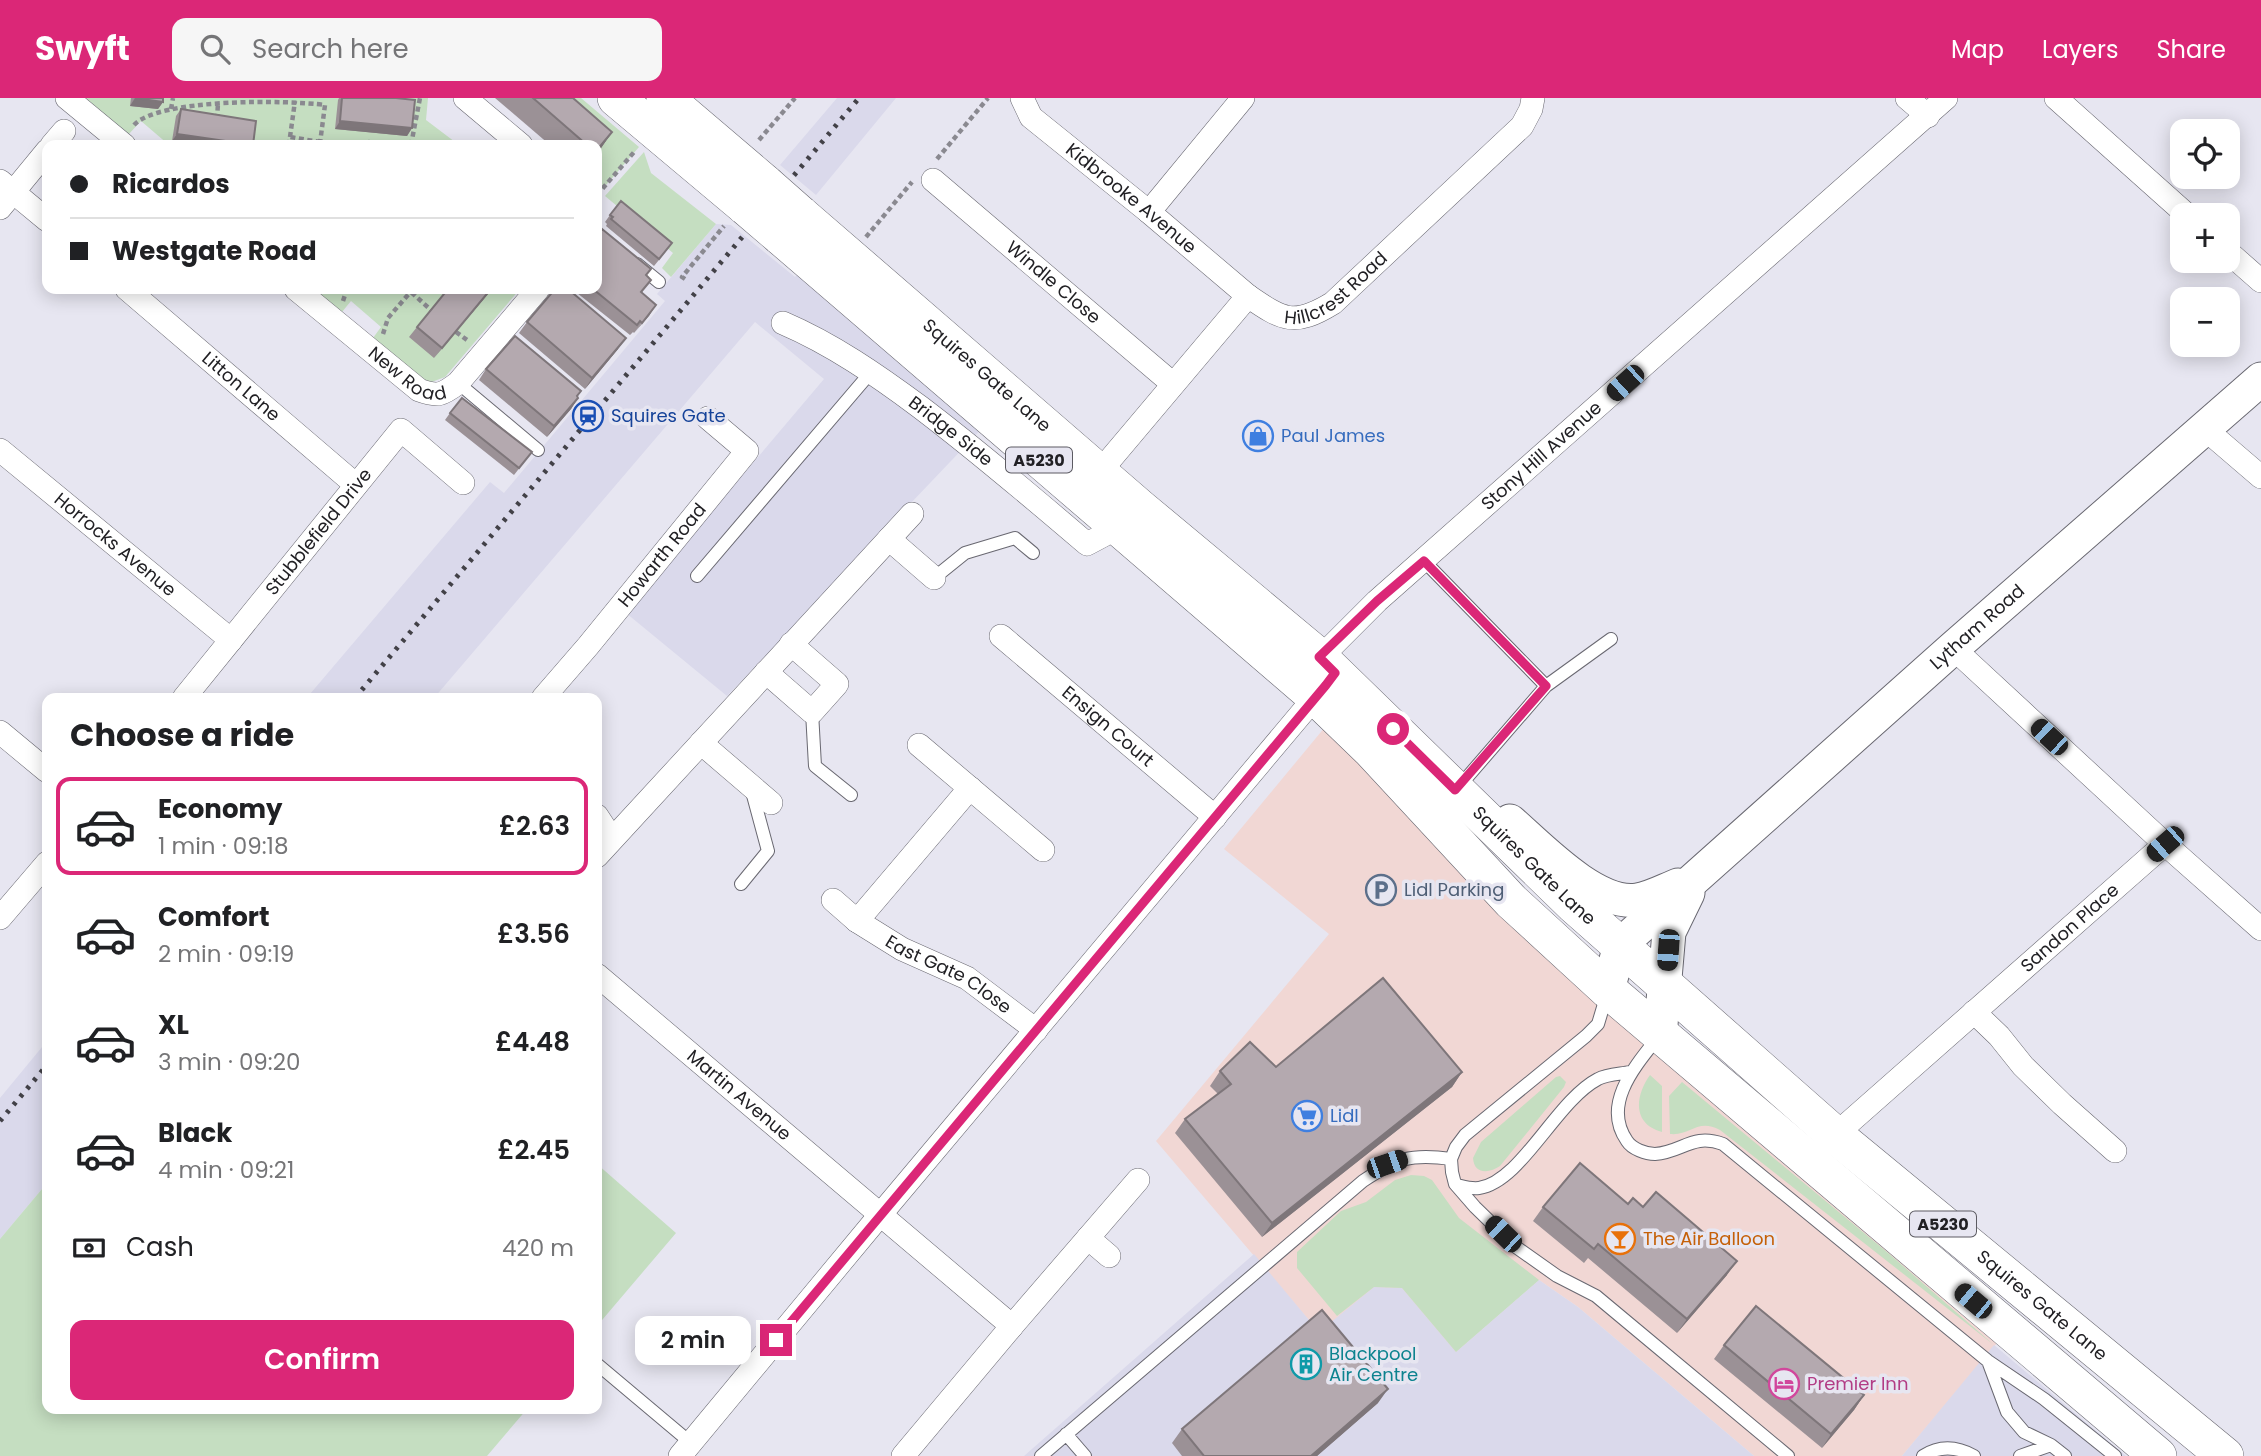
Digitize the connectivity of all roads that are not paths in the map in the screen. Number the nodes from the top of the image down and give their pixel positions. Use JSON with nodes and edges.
{"nodes":[{"id":1,"x":67,"y":98,"type":"edge"},
{"id":2,"x":465,"y":98,"type":"edge"},
{"id":3,"x":616,"y":98,"type":"edge"},
{"id":4,"x":665,"y":98,"type":"edge"},
{"id":5,"x":1022,"y":98,"type":"edge"},
{"id":6,"x":1243,"y":98,"type":"edge"},
{"id":7,"x":1533,"y":98,"type":"edge"},
{"id":8,"x":1907,"y":98,"type":"edge"},
{"id":9,"x":1946,"y":98,"type":"edge"},
{"id":10,"x":2056,"y":98,"type":"edge"},
{"id":11,"x":1928,"y":116,"type":"junction"},
{"id":12,"x":116,"y":140,"type":"edge"},
{"id":13,"x":515,"y":140,"type":"edge"},
{"id":14,"x":42,"y":156,"type":"edge"},
{"id":15,"x":933,"y":180,"type":"road end"},
{"id":16,"x":5,"y":194,"type":"edge"},
{"id":17,"x":2174,"y":203,"type":"edge"},
{"id":18,"x":746,"y":205,"type":"junction"},
{"id":19,"x":1149,"y":212,"type":"junction"},
{"id":20,"x":42,"y":217,"type":"edge"},
{"id":21,"x":628,"y":256,"type":"edge"},
{"id":22,"x":2240,"y":262,"type":"edge"},
{"id":23,"x":2261,"y":281,"type":"edge"},
{"id":24,"x":659,"y":282,"type":"dead end"},
{"id":25,"x":133,"y":294,"type":"edge"},
{"id":26,"x":302,"y":294,"type":"edge"},
{"id":27,"x":535,"y":294,"type":"edge"},
{"id":28,"x":1248,"y":296,"type":"junction"},
{"id":29,"x":783,"y":323,"type":"dead end"},
{"id":30,"x":871,"y":372,"type":"junction"},
{"id":31,"x":2261,"y":379,"type":"edge"},
{"id":32,"x":458,"y":383,"type":"junction"},
{"id":33,"x":1174,"y":384,"type":"junction"},
{"id":34,"x":708,"y":418,"type":"dead end"},
{"id":35,"x":2205,"y":429,"type":"junction"},
{"id":36,"x":0,"y":450,"type":"edge"},
{"id":37,"x":538,"y":450,"type":"dead end"},
{"id":38,"x":2261,"y":477,"type":"edge"},
{"id":39,"x":463,"y":483,"type":"dead end"},
{"id":40,"x":1090,"y":484,"type":"junction"},
{"id":41,"x":356,"y":485,"type":"junction"},
{"id":42,"x":912,"y":514,"type":"dead end"},
{"id":43,"x":1128,"y":517,"type":"junction"},
{"id":44,"x":889,"y":539,"type":"junction"},
{"id":45,"x":1033,"y":553,"type":"dead end"},
{"id":46,"x":1424,"y":561,"type":"junction"},
{"id":47,"x":697,"y":576,"type":"dead end"},
{"id":48,"x":934,"y":578,"type":"joint"},
{"id":49,"x":1002,"y":636,"type":"dead end"},
{"id":50,"x":1611,"y":639,"type":"dead end"},
{"id":51,"x":231,"y":640,"type":"junction"},
{"id":52,"x":791,"y":644,"type":"junction"},
{"id":53,"x":1953,"y":648,"type":"junction"},
{"id":54,"x":766,"y":672,"type":"junction"},
{"id":55,"x":1317,"y":677,"type":"junction"},
{"id":56,"x":1546,"y":686,"type":"junction"},
{"id":57,"x":188,"y":693,"type":"edge"},
{"id":58,"x":547,"y":693,"type":"edge"},
{"id":59,"x":812,"y":712,"type":"junction"},
{"id":60,"x":0,"y":732,"type":"edge"},
{"id":61,"x":701,"y":743,"type":"junction"},
{"id":62,"x":919,"y":745,"type":"dead end"},
{"id":63,"x":42,"y":767,"type":"edge"},
{"id":64,"x":750,"y":785,"type":"junction"},
{"id":65,"x":970,"y":788,"type":"junction"},
{"id":66,"x":851,"y":795,"type":"dead end"},
{"id":67,"x":1462,"y":798,"type":"junction"},
{"id":68,"x":771,"y":803,"type":"dead end"},
{"id":69,"x":1214,"y":817,"type":"junction"},
{"id":70,"x":2165,"y":844,"type":"junction"},
{"id":71,"x":604,"y":848,"type":"edge"},
{"id":72,"x":1043,"y":850,"type":"dead end"},
{"id":73,"x":42,"y":869,"type":"edge"},
{"id":74,"x":1696,"y":877,"type":"junction"},
{"id":75,"x":741,"y":884,"type":"dead end"},
{"id":76,"x":833,"y":900,"type":"dead end"},
{"id":77,"x":0,"y":918,"type":"edge"},
{"id":78,"x":857,"y":921,"type":"junction"},
{"id":79,"x":2261,"y":929,"type":"edge"},
{"id":80,"x":1620,"y":945,"type":"junction"},
{"id":81,"x":602,"y":979,"type":"edge"},
{"id":82,"x":1665,"y":986,"type":"junction"},
{"id":83,"x":1608,"y":990,"type":"junction"},
{"id":84,"x":1974,"y":1012,"type":"junction"},
{"id":85,"x":1037,"y":1030,"type":"junction"},
{"id":86,"x":1660,"y":1036,"type":"junction"},
{"id":87,"x":1630,"y":1072,"type":"junction"},
{"id":88,"x":1835,"y":1135,"type":"junction"},
{"id":89,"x":2115,"y":1151,"type":"dead end"},
{"id":90,"x":1451,"y":1159,"type":"junction"},
{"id":91,"x":1138,"y":1180,"type":"dead end"},
{"id":92,"x":1455,"y":1184,"type":"junction"},
{"id":93,"x":880,"y":1215,"type":"junction"},
{"id":94,"x":1088,"y":1238,"type":"junction"},
{"id":95,"x":1109,"y":1256,"type":"dead end"},
{"id":96,"x":1012,"y":1326,"type":"junction"},
{"id":97,"x":1988,"y":1361,"type":"junction"},
{"id":98,"x":602,"y":1369,"type":"edge"},
{"id":99,"x":1066,"y":1434,"type":"junction"},
{"id":100,"x":2051,"y":1445,"type":"junction"},
{"id":101,"x":685,"y":1450,"type":"edge"},
{"id":102,"x":903,"y":1456,"type":"edge"},
{"id":103,"x":1041,"y":1456,"type":"edge"},
{"id":104,"x":1084,"y":1456,"type":"edge"},
{"id":105,"x":1788,"y":1456,"type":"edge"},
{"id":106,"x":1923,"y":1456,"type":"edge"},
{"id":107,"x":1975,"y":1456,"type":"edge"},
{"id":108,"x":2020,"y":1456,"type":"edge"},
{"id":109,"x":2065,"y":1456,"type":"edge"},
{"id":110,"x":2115,"y":1456,"type":"edge"},
{"id":111,"x":2158,"y":1456,"type":"edge"},
{"id":112,"x":2225,"y":1456,"type":"edge"}],
"edges":[{"from":1,"to":12,"type":"street"},
{"from":2,"to":13,"type":"street"},
{"from":3,"to":18,"type":"main road","name":"Squires Gate Lane","number":"A5230"},
{"from":4,"to":18,"type":"main road","name":"Squires Gate Lane","number":"A5230"},
{"from":5,"to":19,"type":"street","name":"Kidbrooke Avenue"},
{"from":6,"to":19,"type":"street"},
{"from":7,"to":28,"type":"street","name":"Hillcrest Road"},
{"from":8,"to":11,"type":"street"},
{"from":9,"to":11,"type":"street","name":"Stony Hill Avenue"},
{"from":10,"to":17,"type":"street"},
{"from":11,"to":46,"type":"street","name":"Stony Hill Avenue"},
{"from":14,"to":16,"type":"street"},
{"from":15,"to":33,"type":"street","name":"Windle Close"},
{"from":16,"to":20,"type":"street"},
{"from":18,"to":40,"type":"main road","name":"Squires Gate Lane","number":"A5230","bridge":true},
{"from":19,"to":28,"type":"street","name":"Kidbrooke Avenue"},
{"from":21,"to":24,"type":"lane"},
{"from":22,"to":23,"type":"street"},
{"from":25,"to":41,"type":"street","name":"Litton Lane"},
{"from":26,"to":32,"type":"street","name":"New Road"},
{"from":27,"to":32,"type":"street","name":"New Road"},
{"from":28,"to":33,"type":"street"},
{"from":29,"to":30,"type":"street","name":"Bridge Side"},
{"from":30,"to":43,"type":"street","name":"Bridge Side"},
{"from":30,"to":47,"type":"lane"},
{"from":31,"to":35,"type":"main road","name":"Lytham Road"},
{"from":32,"to":37,"type":"lane"},
{"from":33,"to":40,"type":"street"},
{"from":34,"to":58,"type":"street","name":"Howarth Road"},
{"from":35,"to":38,"type":"street"},
{"from":35,"to":53,"type":"main road","name":"Lytham Road"},
{"from":36,"to":51,"type":"street","name":"Horrocks Avenue"},
{"from":39,"to":41,"type":"street","name":"Stubblefield Drive"},
{"from":40,"to":43,"type":"main road","name":"Squires Gate Lane","number":"A5230"},
{"from":41,"to":51,"type":"street","name":"Stubblefield Drive"},
{"from":42,"to":44,"type":"street"},
{"from":43,"to":55,"type":"main road","name":"Squires Gate Lane","number":"A5230"},
{"from":44,"to":48,"type":"street"},
{"from":44,"to":52,"type":"street"},
{"from":45,"to":48,"type":"lane"},
{"from":46,"to":55,"type":"street","name":"Stony Hill Avenue"},
{"from":46,"to":56,"type":"lane"},
{"from":49,"to":69,"type":"street","name":"Ensign Court"},
{"from":50,"to":56,"type":"lane"},
{"from":51,"to":57,"type":"street","name":"Stubblefield Drive"},
{"from":52,"to":54,"type":"street"},
{"from":52,"to":59,"type":"street"},
{"from":53,"to":70,"type":"street"},
{"from":53,"to":74,"type":"main road","name":"Lytham Road"},
{"from":54,"to":59,"type":"street"},
{"from":54,"to":61,"type":"street"},
{"from":55,"to":67,"type":"main road","name":"Squires Gate Lane","number":"A5230"},
{"from":55,"to":69,"type":"street","name":"Stony Hill Avenue"},
{"from":55,"to":83,"type":"main road","name":"Squires Gate Lane","number":"A5230"},
{"from":56,"to":67,"type":"lane"},
{"from":59,"to":66,"type":"lane"},
{"from":60,"to":63,"type":"street"},
{"from":61,"to":64,"type":"street"},
{"from":61,"to":71,"type":"street"},
{"from":62,"to":65,"type":"street"},
{"from":64,"to":68,"type":"street"},
{"from":64,"to":75,"type":"lane"},
{"from":65,"to":72,"type":"street"},
{"from":65,"to":78,"type":"street"},
{"from":67,"to":74,"type":"main road"},
{"from":67,"to":80,"type":"main road","name":"Squires Gate Lane","number":"A5230"},
{"from":69,"to":85,"type":"street","name":"Stony Hill Avenue"},
{"from":70,"to":79,"type":"street"},
{"from":70,"to":84,"type":"street","name":"Sandon Place"},
{"from":73,"to":77,"type":"street"},
{"from":74,"to":80,"type":"main road","name":"Lytham Road"},
{"from":74,"to":82,"type":"main road","name":"Lytham Road"},
{"from":76,"to":78,"type":"street","name":"East Gate Close"},
{"from":78,"to":85,"type":"street","name":"East Gate Close"},
{"from":80,"to":82,"type":"main road","name":"Squires Gate Lane","number":"A5230"},
{"from":80,"to":83,"type":"main road"},
{"from":81,"to":93,"type":"street","name":"Martin Avenue"},
{"from":82,"to":86,"type":"main road","name":"Lytham Road"},
{"from":82,"to":88,"type":"main road","name":"Squires Gate Lane","number":"A5230"},
{"from":83,"to":86,"type":"main road","name":"Squires Gate Lane","number":"A5230"},
{"from":83,"to":90,"type":"lane"},
{"from":84,"to":88,"type":"street","name":"Sandon Place"},
{"from":84,"to":89,"type":"street"},
{"from":85,"to":93,"type":"street","name":"Stony Hill Avenue"},
{"from":86,"to":87,"type":"lane"},
{"from":86,"to":111,"type":"main road","name":"Squires Gate Lane","number":"A5230"},
{"from":87,"to":92,"type":"lane"},
{"from":87,"to":97,"type":"lane"},
{"from":88,"to":112,"type":"main road","name":"Squires Gate Lane","number":"A5230"},
{"from":90,"to":92,"type":"lane"},
{"from":90,"to":99,"type":"lane"},
{"from":91,"to":94,"type":"street"},
{"from":92,"to":105,"type":"lane"},
{"from":93,"to":96,"type":"street","name":"Martin Avenue"},
{"from":93,"to":101,"type":"street","name":"Stony Hill Avenue"},
{"from":94,"to":95,"type":"street"},
{"from":94,"to":96,"type":"street"},
{"from":96,"to":102,"type":"street"},
{"from":97,"to":100,"type":"lane"},
{"from":97,"to":110,"type":"lane"},
{"from":98,"to":101,"type":"lane"},
{"from":99,"to":103,"type":"lane"},
{"from":99,"to":104,"type":"lane"},
{"from":100,"to":108,"type":"lane"},
{"from":100,"to":109,"type":"lane"},
{"from":106,"to":107,"type":"lane"}]}
